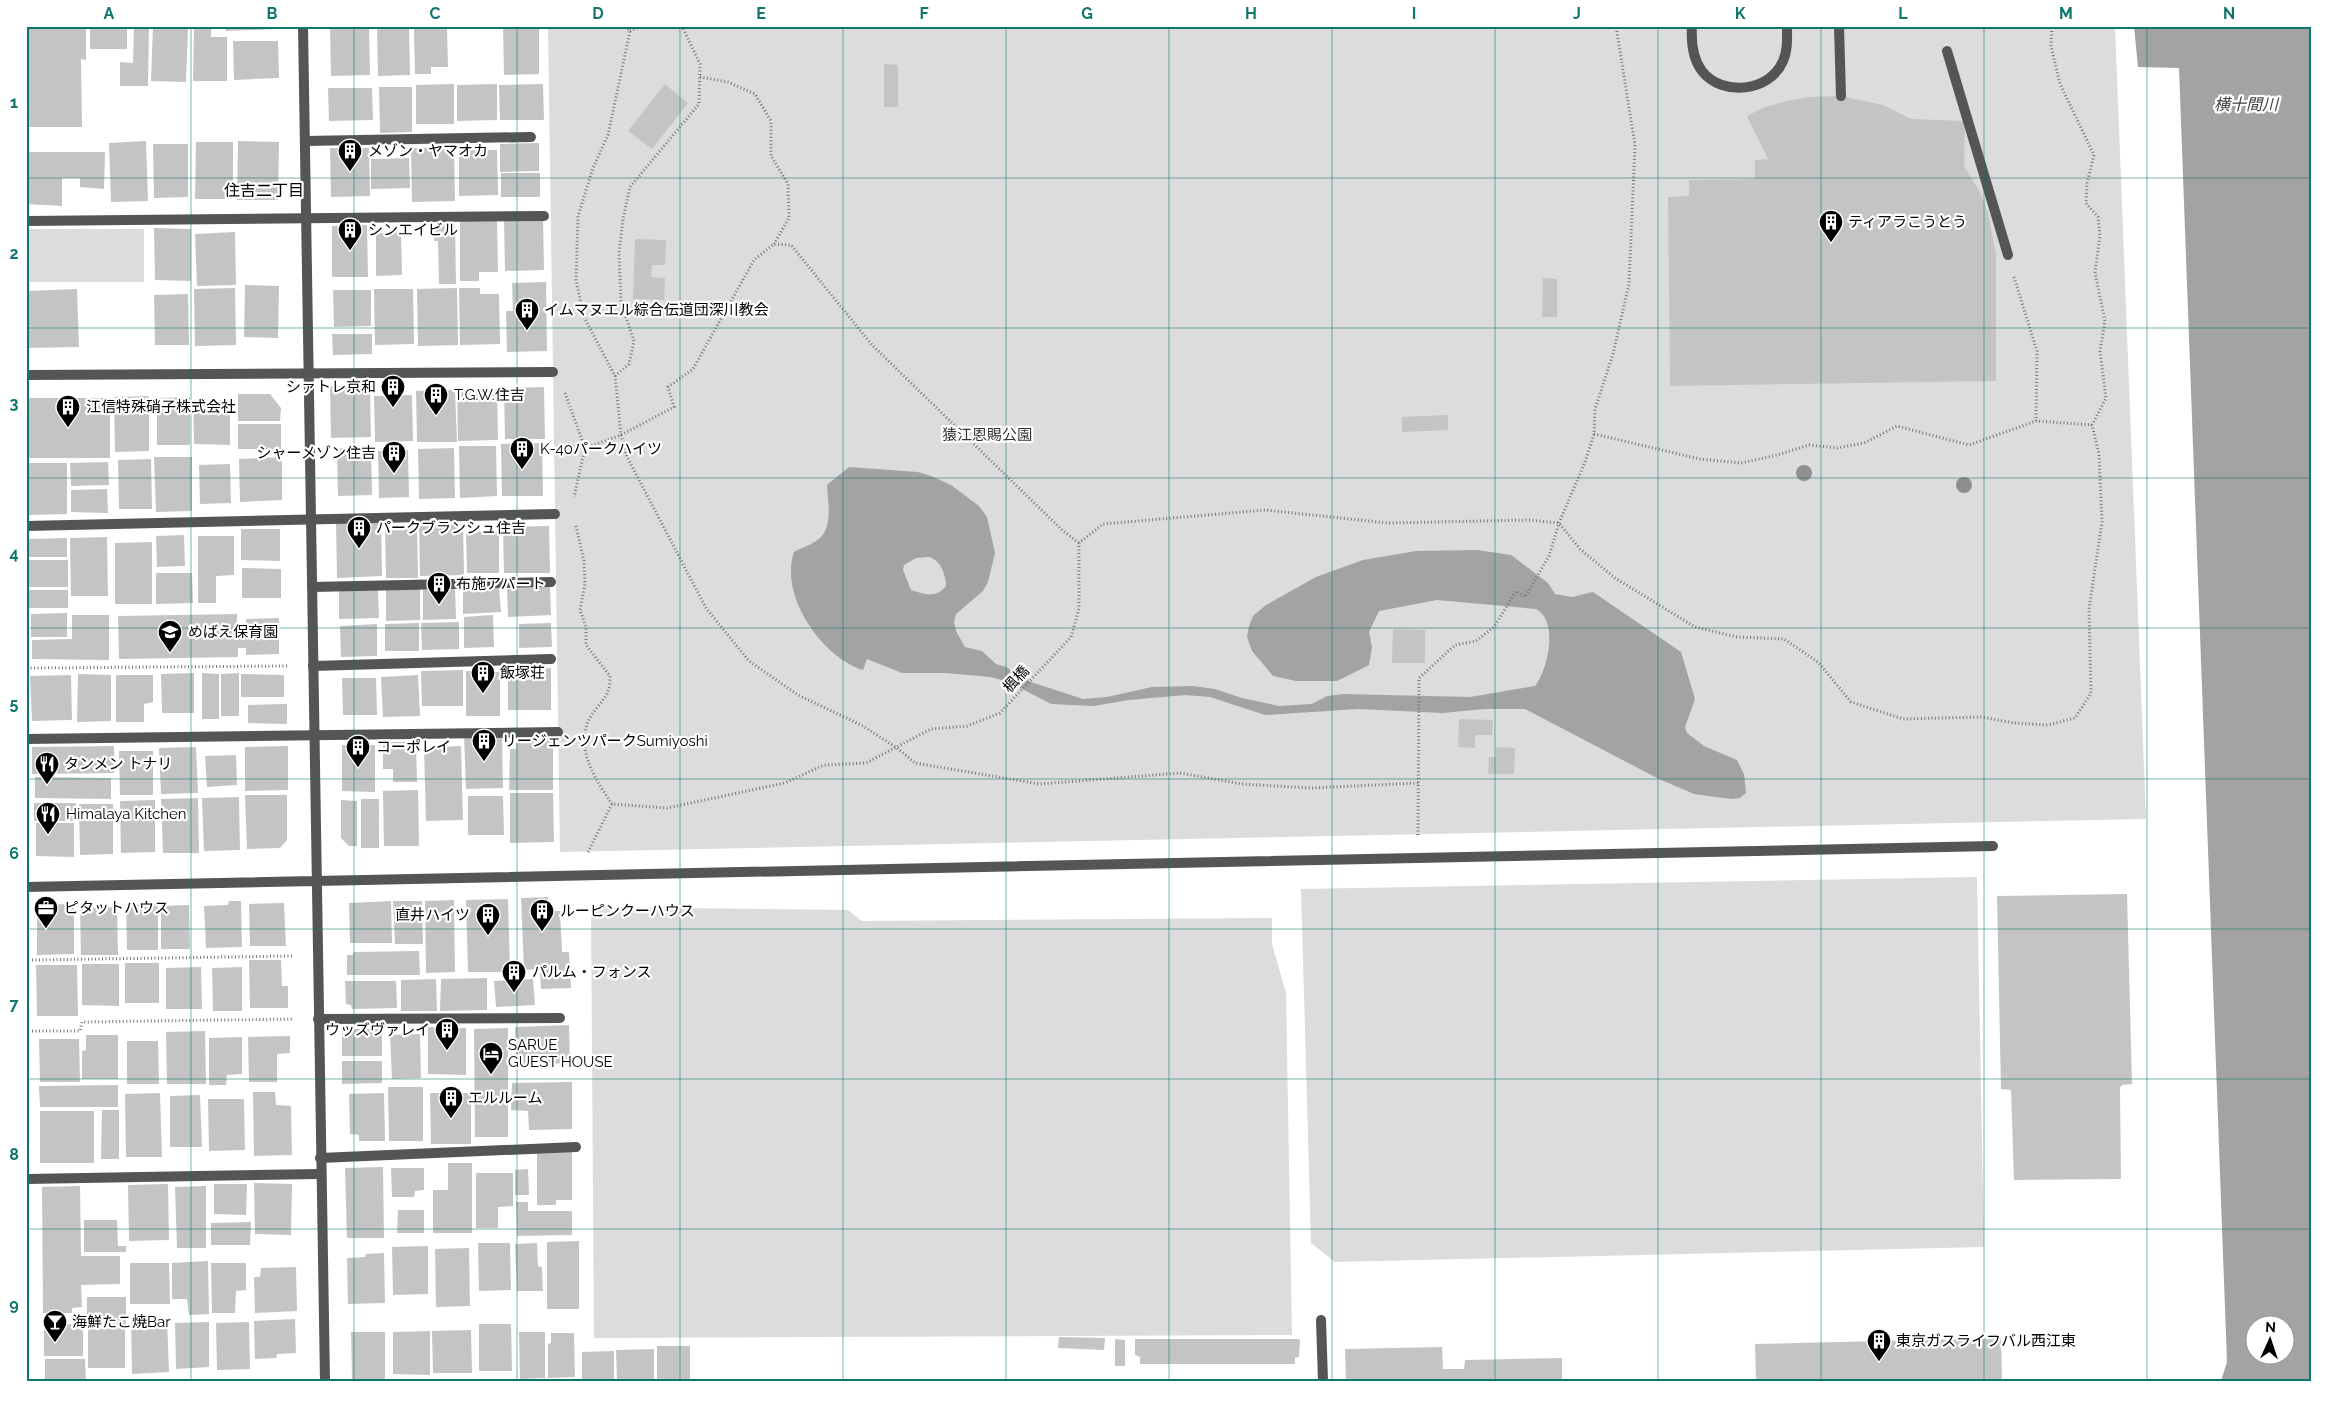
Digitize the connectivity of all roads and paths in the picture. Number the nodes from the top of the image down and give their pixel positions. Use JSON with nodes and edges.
{"nodes":[{"id":1,"x":303,"y":26,"type":"edge"},
{"id":2,"x":626,"y":26,"type":"edge"},
{"id":3,"x":642,"y":26,"type":"edge"},
{"id":4,"x":682,"y":26,"type":"edge"},
{"id":5,"x":1616,"y":26,"type":"edge"},
{"id":6,"x":1692,"y":26,"type":"edge"},
{"id":7,"x":1787,"y":26,"type":"edge"},
{"id":8,"x":1839,"y":26,"type":"edge"},
{"id":9,"x":2052,"y":26,"type":"edge"},
{"id":10,"x":630,"y":31,"type":"junction"},
{"id":11,"x":1947,"y":52,"type":"dead end"},
{"id":12,"x":700,"y":77,"type":"junction"},
{"id":13,"x":1841,"y":96,"type":"dead end"},
{"id":14,"x":531,"y":137,"type":"dead end"},
{"id":15,"x":305,"y":141,"type":"junction"},
{"id":16,"x":544,"y":216,"type":"dead end"},
{"id":17,"x":306,"y":217,"type":"junction"},
{"id":18,"x":26,"y":220,"type":"edge"},
{"id":19,"x":774,"y":244,"type":"junction"},
{"id":20,"x":2008,"y":255,"type":"joint"},
{"id":21,"x":553,"y":372,"type":"joint"},
{"id":22,"x":308,"y":374,"type":"junction"},
{"id":23,"x":26,"y":375,"type":"edge"},
{"id":24,"x":615,"y":376,"type":"junction"},
{"id":25,"x":2036,"y":420,"type":"junction"},
{"id":26,"x":2092,"y":425,"type":"junction"},
{"id":27,"x":1594,"y":434,"type":"junction"},
{"id":28,"x":621,"y":436,"type":"junction"},
{"id":29,"x":585,"y":448,"type":"junction"},
{"id":30,"x":575,"y":501,"type":"dead end"},
{"id":31,"x":555,"y":514,"type":"dead end"},
{"id":32,"x":576,"y":519,"type":"dead end"},
{"id":33,"x":311,"y":520,"type":"junction"},
{"id":34,"x":1559,"y":523,"type":"junction"},
{"id":35,"x":26,"y":526,"type":"edge"},
{"id":36,"x":1079,"y":543,"type":"junction"},
{"id":37,"x":551,"y":582,"type":"dead end"},
{"id":38,"x":312,"y":587,"type":"junction"},
{"id":39,"x":551,"y":660,"type":"dead end"},
{"id":40,"x":313,"y":666,"type":"junction"},
{"id":41,"x":27,"y":668,"type":"edge"},
{"id":42,"x":558,"y":732,"type":"dead end"},
{"id":43,"x":314,"y":736,"type":"junction"},
{"id":44,"x":26,"y":739,"type":"edge"},
{"id":45,"x":897,"y":748,"type":"junction"},
{"id":46,"x":1418,"y":784,"type":"junction"},
{"id":47,"x":612,"y":804,"type":"junction"},
{"id":48,"x":1993,"y":846,"type":"dead end"},
{"id":49,"x":1418,"y":858,"type":"junction"},
{"id":50,"x":577,"y":875,"type":"junction"},
{"id":51,"x":316,"y":880,"type":"junction"},
{"id":52,"x":26,"y":887,"type":"edge"},
{"id":53,"x":317,"y":955,"type":"junction"},
{"id":54,"x":32,"y":960,"type":"dead end"},
{"id":55,"x":318,"y":1018,"type":"junction"},
{"id":56,"x":560,"y":1018,"type":"dead end"},
{"id":57,"x":32,"y":1031,"type":"dead end"},
{"id":58,"x":576,"y":1147,"type":"dead end"},
{"id":59,"x":320,"y":1158,"type":"junction"},
{"id":60,"x":320,"y":1174,"type":"junction"},
{"id":61,"x":26,"y":1179,"type":"edge"},
{"id":62,"x":1321,"y":1320,"type":"dead end"},
{"id":63,"x":325,"y":1381,"type":"edge"},
{"id":64,"x":1323,"y":1381,"type":"edge"}],
"edges":[{"from":1,"to":15,"type":"street"},
{"from":2,"to":10,"type":"path"},
{"from":3,"to":10,"type":"path"},
{"from":4,"to":12,"type":"path"},
{"from":5,"to":27,"type":"path"},
{"from":6,"to":7,"type":"street"},
{"from":8,"to":13,"type":"street"},
{"from":9,"to":26,"type":"path"},
{"from":10,"to":24,"type":"path"},
{"from":11,"to":20,"type":"street"},
{"from":12,"to":19,"type":"path"},
{"from":12,"to":24,"type":"path"},
{"from":14,"to":15,"type":"street"},
{"from":15,"to":17,"type":"street"},
{"from":16,"to":17,"type":"street"},
{"from":17,"to":18,"type":"street"},
{"from":17,"to":22,"type":"street"},
{"from":19,"to":28,"type":"path"},
{"from":19,"to":36,"type":"path"},
{"from":20,"to":25,"type":"path"},
{"from":21,"to":22,"type":"street"},
{"from":21,"to":29,"type":"path"},
{"from":22,"to":23,"type":"street"},
{"from":22,"to":33,"type":"street"},
{"from":24,"to":28,"type":"path"},
{"from":25,"to":26,"type":"path"},
{"from":25,"to":27,"type":"path"},
{"from":26,"to":34,"type":"path"},
{"from":27,"to":34,"type":"path"},
{"from":28,"to":29,"type":"path"},
{"from":28,"to":45,"type":"path"},
{"from":29,"to":30,"type":"path"},
{"from":31,"to":33,"type":"street"},
{"from":32,"to":47,"type":"path"},
{"from":33,"to":35,"type":"street"},
{"from":33,"to":38,"type":"street"},
{"from":34,"to":36,"type":"path"},
{"from":34,"to":46,"type":"path"},
{"from":36,"to":45,"type":"path","name":"楓橋"},
{"from":37,"to":38,"type":"street"},
{"from":38,"to":40,"type":"street"},
{"from":39,"to":40,"type":"street"},
{"from":40,"to":41,"type":"path"},
{"from":40,"to":43,"type":"street"},
{"from":42,"to":43,"type":"street"},
{"from":43,"to":44,"type":"street"},
{"from":43,"to":51,"type":"street"},
{"from":45,"to":46,"type":"path"},
{"from":45,"to":47,"type":"path"},
{"from":46,"to":49,"type":"path"},
{"from":47,"to":50,"type":"path"},
{"from":48,"to":49,"type":"street"},
{"from":49,"to":50,"type":"street"},
{"from":50,"to":51,"type":"street"},
{"from":51,"to":52,"type":"street"},
{"from":51,"to":53,"type":"street"},
{"from":53,"to":54,"type":"path"},
{"from":53,"to":55,"type":"street"},
{"from":55,"to":56,"type":"street"},
{"from":55,"to":57,"type":"path"},
{"from":55,"to":59,"type":"street"},
{"from":58,"to":59,"type":"street"},
{"from":59,"to":60,"type":"street"},
{"from":60,"to":61,"type":"street"},
{"from":60,"to":63,"type":"street"},
{"from":62,"to":64,"type":"street"}]}
